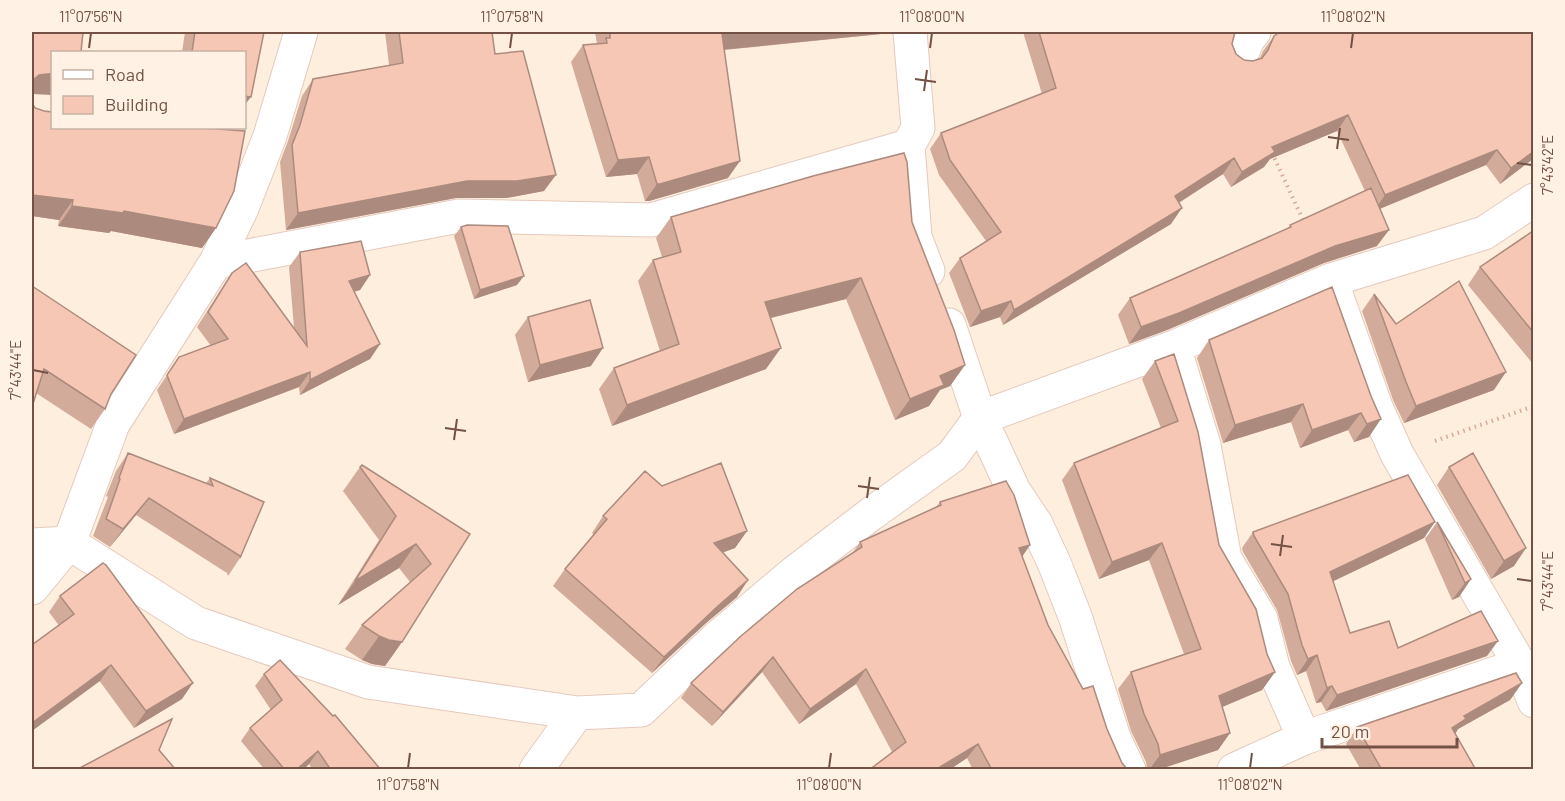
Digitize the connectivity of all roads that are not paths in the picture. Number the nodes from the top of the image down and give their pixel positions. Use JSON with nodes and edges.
{"nodes":[{"id":1,"x":301,"y":32,"type":"edge"},
{"id":2,"x":910,"y":32,"type":"edge"},
{"id":3,"x":238,"y":133,"type":"edge"},
{"id":4,"x":270,"y":136,"type":"junction"},
{"id":5,"x":908,"y":146,"type":"junction"},
{"id":6,"x":1533,"y":200,"type":"edge"},
{"id":7,"x":216,"y":262,"type":"junction"},
{"id":8,"x":1331,"y":280,"type":"junction"},
{"id":9,"x":1174,"y":347,"type":"junction"},
{"id":10,"x":980,"y":418,"type":"junction"},
{"id":11,"x":69,"y":543,"type":"junction"},
{"id":12,"x":32,"y":546,"type":"edge"},
{"id":13,"x":32,"y":588,"type":"edge"},
{"id":14,"x":1520,"y":666,"type":"junction"},
{"id":15,"x":1533,"y":701,"type":"edge"},
{"id":16,"x":577,"y":712,"type":"junction"},
{"id":17,"x":1304,"y":738,"type":"junction"},
{"id":18,"x":536,"y":770,"type":"edge"},
{"id":19,"x":1129,"y":770,"type":"edge"},
{"id":20,"x":1234,"y":770,"type":"edge"}],
"edges":[{"from":1,"to":4,"type":"street"},
{"from":2,"to":5,"type":"street"},
{"from":3,"to":4,"type":"street"},
{"from":4,"to":7,"type":"street"},
{"from":5,"to":7,"type":"street"},
{"from":5,"to":10,"type":"street"},
{"from":6,"to":8,"type":"street"},
{"from":7,"to":11,"type":"street"},
{"from":8,"to":9,"type":"street"},
{"from":8,"to":14,"type":"street"},
{"from":9,"to":10,"type":"street"},
{"from":9,"to":17,"type":"street"},
{"from":10,"to":16,"type":"street"},
{"from":10,"to":19,"type":"street"},
{"from":11,"to":12,"type":"street"},
{"from":11,"to":13,"type":"street"},
{"from":11,"to":16,"type":"street"},
{"from":14,"to":15,"type":"street"},
{"from":14,"to":17,"type":"street"},
{"from":16,"to":18,"type":"street"},
{"from":17,"to":20,"type":"street"}]}
